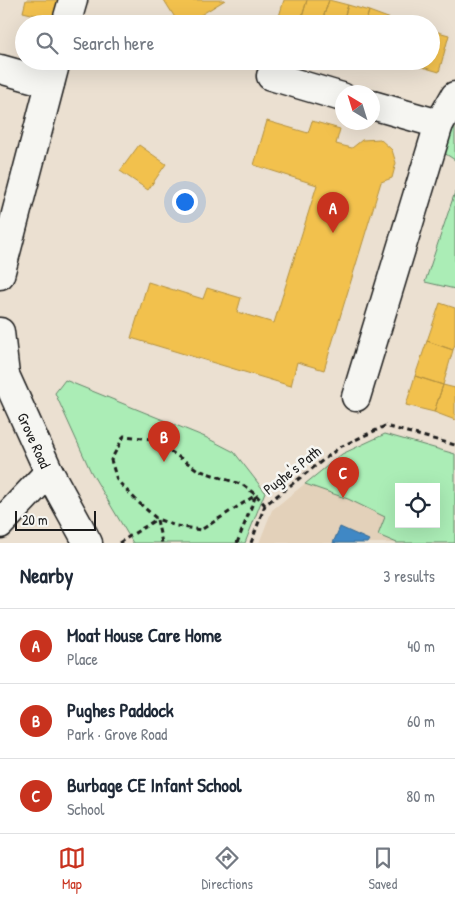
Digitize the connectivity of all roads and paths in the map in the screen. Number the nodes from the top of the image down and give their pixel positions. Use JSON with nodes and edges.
{"nodes":[{"id":1,"x":73,"y":0,"type":"edge"},
{"id":2,"x":69,"y":15,"type":"edge"},
{"id":3,"x":0,"y":69,"type":"edge"},
{"id":4,"x":15,"y":70,"type":"edge"},
{"id":5,"x":18,"y":70,"type":"edge"},
{"id":6,"x":53,"y":72,"type":"edge"},
{"id":7,"x":271,"y":76,"type":"dead end"},
{"id":8,"x":335,"y":95,"type":"edge"},
{"id":9,"x":455,"y":96,"type":"edge"},
{"id":10,"x":380,"y":107,"type":"edge"},
{"id":11,"x":439,"y":124,"type":"junction"},
{"id":12,"x":0,"y":275,"type":"edge"},
{"id":13,"x":0,"y":332,"type":"edge"},
{"id":14,"x":356,"y":396,"type":"dead end"},
{"id":15,"x":455,"y":445,"type":"edge"},
{"id":16,"x":49,"y":472,"type":"junction"},
{"id":17,"x":256,"y":494,"type":"junction"},
{"id":18,"x":266,"y":505,"type":"junction"},
{"id":19,"x":157,"y":519,"type":"junction"},
{"id":20,"x":0,"y":524,"type":"edge"},
{"id":21,"x":88,"y":543,"type":"edge"},
{"id":22,"x":119,"y":543,"type":"edge"},
{"id":23,"x":162,"y":543,"type":"edge"},
{"id":24,"x":237,"y":543,"type":"edge"},
{"id":25,"x":251,"y":543,"type":"edge"}],
"edges":[{"from":1,"to":2,"type":"street"},
{"from":3,"to":4,"type":"street"},
{"from":5,"to":6,"type":"street"},
{"from":6,"to":12,"type":"street"},
{"from":7,"to":8,"type":"street"},
{"from":9,"to":11,"type":"street"},
{"from":10,"to":11,"type":"street"},
{"from":11,"to":14,"type":"street"},
{"from":13,"to":16,"type":"street","name":"Grove Road"},
{"from":15,"to":18,"type":"path","name":"Pughe's Path"},
{"from":16,"to":20,"type":"street"},
{"from":16,"to":21,"type":"street","name":"Grove Road"},
{"from":17,"to":18,"type":"path"},
{"from":17,"to":19,"type":"path"},
{"from":17,"to":19,"type":"path"},
{"from":17,"to":24,"type":"path"},
{"from":18,"to":25,"type":"path","name":"Pughe's Path"},
{"from":19,"to":22,"type":"path"},
{"from":19,"to":23,"type":"path"}]}
